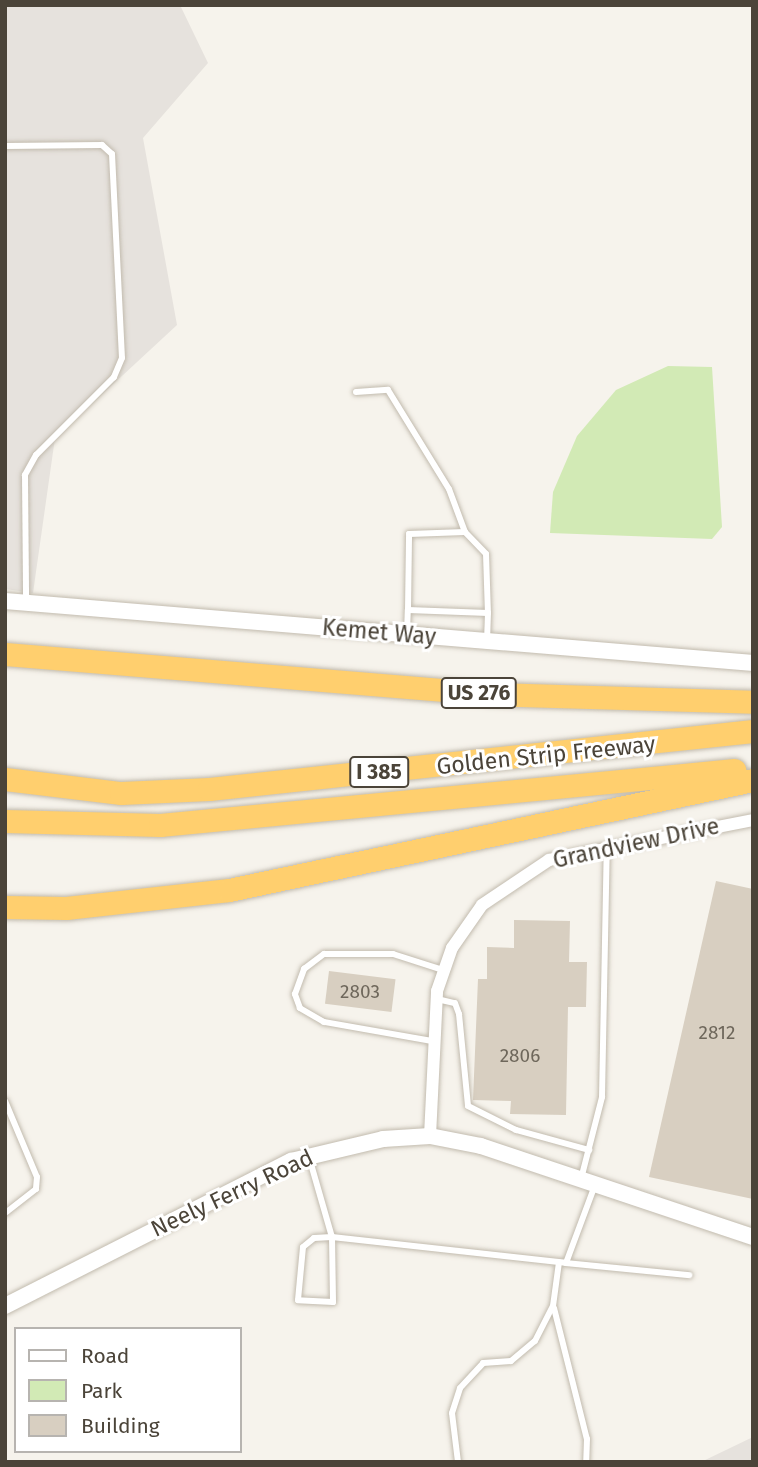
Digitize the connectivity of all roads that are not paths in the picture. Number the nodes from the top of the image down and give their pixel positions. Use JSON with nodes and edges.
{"nodes":[{"id":1,"x":5,"y":146,"type":"edge"},
{"id":2,"x":356,"y":392,"type":"dead end"},
{"id":3,"x":465,"y":532,"type":"junction"},
{"id":4,"x":5,"y":601,"type":"edge"},
{"id":5,"x":26,"y":603,"type":"junction"},
{"id":6,"x":408,"y":610,"type":"junction"},
{"id":7,"x":488,"y":613,"type":"junction"},
{"id":8,"x":407,"y":634,"type":"junction"},
{"id":9,"x":487,"y":641,"type":"junction"},
{"id":10,"x":5,"y":654,"type":"edge"},
{"id":11,"x":753,"y":663,"type":"edge"},
{"id":12,"x":753,"y":702,"type":"edge"},
{"id":13,"x":753,"y":731,"type":"edge"},
{"id":14,"x":753,"y":769,"type":"edge"},
{"id":15,"x":5,"y":779,"type":"edge"},
{"id":16,"x":753,"y":779,"type":"edge"},
{"id":17,"x":753,"y":820,"type":"edge"},
{"id":18,"x":5,"y":821,"type":"edge"},
{"id":19,"x":607,"y":845,"type":"junction"},
{"id":20,"x":229,"y":890,"type":"junction"},
{"id":21,"x":5,"y":893,"type":"edge"},
{"id":22,"x":5,"y":907,"type":"edge"},
{"id":23,"x":443,"y":970,"type":"junction"},
{"id":24,"x":436,"y":999,"type":"junction"},
{"id":25,"x":432,"y":1041,"type":"junction"},
{"id":26,"x":5,"y":1101,"type":"edge"},
{"id":27,"x":430,"y":1136,"type":"junction"},
{"id":28,"x":589,"y":1150,"type":"junction"},
{"id":29,"x":309,"y":1155,"type":"junction"},
{"id":30,"x":588,"y":1181,"type":"junction"},
{"id":31,"x":5,"y":1213,"type":"edge"},
{"id":32,"x":332,"y":1237,"type":"junction"},
{"id":33,"x":753,"y":1237,"type":"edge"},
{"id":34,"x":562,"y":1263,"type":"junction"},
{"id":35,"x":689,"y":1275,"type":"dead end"},
{"id":36,"x":5,"y":1306,"type":"edge"},
{"id":37,"x":553,"y":1306,"type":"junction"},
{"id":38,"x":457,"y":1462,"type":"edge"},
{"id":39,"x":586,"y":1462,"type":"edge"}],
"edges":[{"from":1,"to":5,"type":"lane"},
{"from":2,"to":3,"type":"lane"},
{"from":3,"to":6,"type":"lane"},
{"from":3,"to":7,"type":"lane"},
{"from":4,"to":5,"type":"street","name":"Kemet Way"},
{"from":5,"to":8,"type":"street","name":"Kemet Way"},
{"from":6,"to":7,"type":"lane"},
{"from":6,"to":8,"type":"lane"},
{"from":7,"to":9,"type":"lane"},
{"from":8,"to":9,"type":"street","name":"Kemet Way"},
{"from":9,"to":11,"type":"street","name":"Kemet Way"},
{"from":10,"to":12,"type":"highway","number":"US 276"},
{"from":13,"to":15,"type":"highway","name":"Golden Strip Freeway","number":"I 385"},
{"from":14,"to":18,"type":"highway","name":"Golden Strip Freeway","number":"I 385"},
{"from":16,"to":20,"type":"highway"},
{"from":17,"to":19,"type":"street","name":"Grandview Drive"},
{"from":19,"to":23,"type":"street","name":"Grandview Drive"},
{"from":19,"to":28,"type":"lane"},
{"from":20,"to":21,"type":"highway"},
{"from":20,"to":22,"type":"highway"},
{"from":23,"to":24,"type":"street","name":"Grandview Drive"},
{"from":23,"to":25,"type":"lane"},
{"from":24,"to":25,"type":"street","name":"Grandview Drive"},
{"from":24,"to":28,"type":"lane"},
{"from":25,"to":27,"type":"street","name":"Grandview Drive"},
{"from":26,"to":31,"type":"lane"},
{"from":27,"to":29,"type":"street","name":"Neely Ferry Road"},
{"from":27,"to":30,"type":"street","name":"Neely Ferry Road"},
{"from":28,"to":30,"type":"lane"},
{"from":29,"to":32,"type":"lane"},
{"from":29,"to":36,"type":"street","name":"Neely Ferry Road"},
{"from":30,"to":33,"type":"street","name":"Neely Ferry Road"},
{"from":30,"to":34,"type":"lane"},
{"from":32,"to":32,"type":"lane"},
{"from":32,"to":34,"type":"lane"},
{"from":34,"to":35,"type":"lane"},
{"from":34,"to":37,"type":"lane"},
{"from":37,"to":38,"type":"lane"},
{"from":37,"to":39,"type":"lane"}]}
